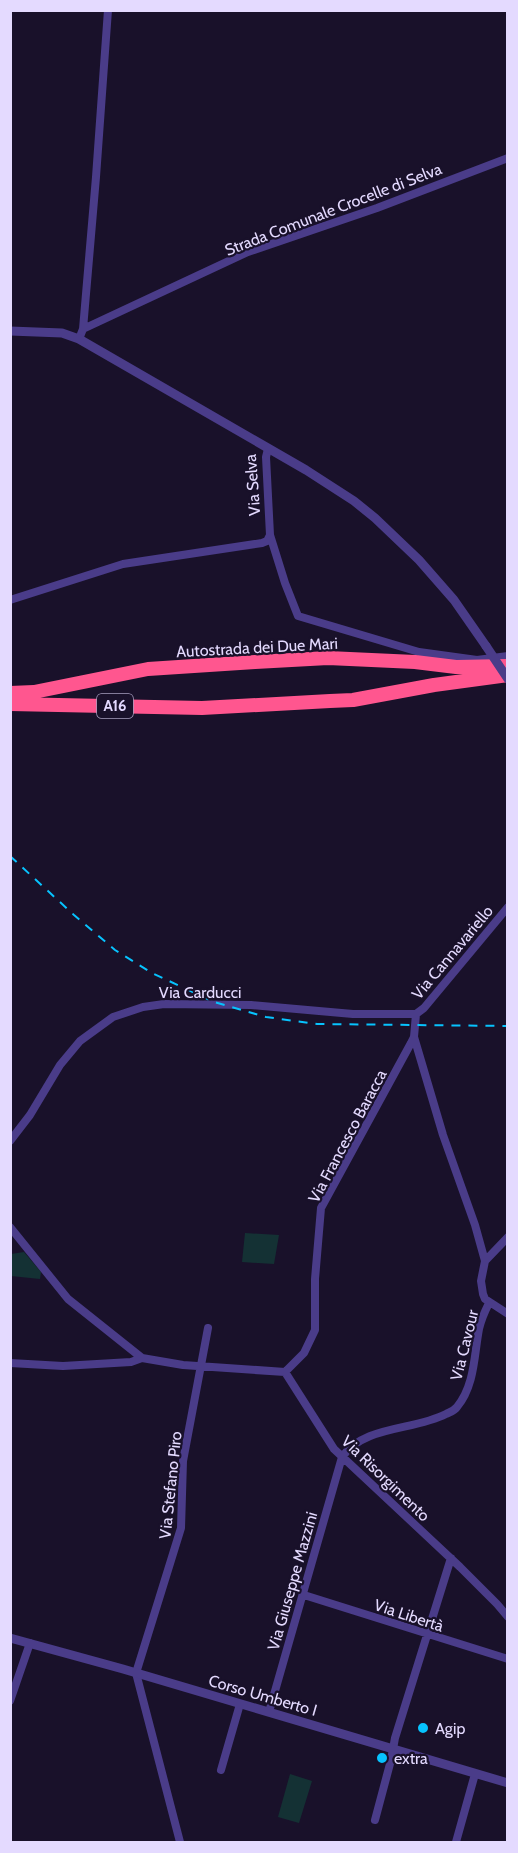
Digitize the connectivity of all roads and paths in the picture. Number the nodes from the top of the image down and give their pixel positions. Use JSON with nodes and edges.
{"nodes":[{"id":1,"x":108,"y":10,"type":"edge"},
{"id":2,"x":507,"y":158,"type":"edge"},
{"id":3,"x":83,"y":328,"type":"junction"},
{"id":4,"x":10,"y":331,"type":"edge"},
{"id":5,"x":79,"y":339,"type":"junction"},
{"id":6,"x":268,"y":449,"type":"junction"},
{"id":7,"x":270,"y":535,"type":"junction"},
{"id":8,"x":10,"y":600,"type":"edge"},
{"id":9,"x":507,"y":656,"type":"edge"},
{"id":10,"x":507,"y":666,"type":"edge"},
{"id":11,"x":507,"y":677,"type":"edge"},
{"id":12,"x":10,"y":693,"type":"edge"},
{"id":13,"x":10,"y":704,"type":"edge"},
{"id":14,"x":507,"y":906,"type":"edge"},
{"id":15,"x":416,"y":1014,"type":"junction"},
{"id":16,"x":414,"y":1037,"type":"junction"},
{"id":17,"x":10,"y":1141,"type":"edge"},
{"id":18,"x":10,"y":1227,"type":"edge"},
{"id":19,"x":507,"y":1237,"type":"edge"},
{"id":20,"x":484,"y":1261,"type":"junction"},
{"id":21,"x":489,"y":1303,"type":"junction"},
{"id":22,"x":507,"y":1314,"type":"edge"},
{"id":23,"x":208,"y":1328,"type":"dead end"},
{"id":24,"x":142,"y":1358,"type":"junction"},
{"id":25,"x":10,"y":1363,"type":"edge"},
{"id":26,"x":201,"y":1366,"type":"junction"},
{"id":27,"x":285,"y":1372,"type":"junction"},
{"id":28,"x":342,"y":1457,"type":"junction"},
{"id":29,"x":451,"y":1558,"type":"junction"},
{"id":30,"x":303,"y":1595,"type":"junction"},
{"id":31,"x":507,"y":1615,"type":"edge"},
{"id":32,"x":427,"y":1635,"type":"junction"},
{"id":33,"x":10,"y":1638,"type":"edge"},
{"id":34,"x":30,"y":1643,"type":"junction"},
{"id":35,"x":507,"y":1659,"type":"edge"},
{"id":36,"x":136,"y":1673,"type":"junction"},
{"id":37,"x":10,"y":1701,"type":"edge"},
{"id":38,"x":240,"y":1704,"type":"junction"},
{"id":39,"x":269,"y":1712,"type":"junction"},
{"id":40,"x":393,"y":1749,"type":"junction"},
{"id":41,"x":221,"y":1770,"type":"dead end"},
{"id":42,"x":475,"y":1774,"type":"junction"},
{"id":43,"x":507,"y":1783,"type":"edge"},
{"id":44,"x":375,"y":1820,"type":"dead end"},
{"id":45,"x":180,"y":1842,"type":"edge"},
{"id":46,"x":456,"y":1842,"type":"edge"}],
"edges":[{"from":1,"to":3,"type":"street"},
{"from":2,"to":3,"type":"street","name":"Strada Comunale Crocelle di Selva"},
{"from":3,"to":5,"type":"street"},
{"from":4,"to":5,"type":"street","name":"Via Selva"},
{"from":5,"to":6,"type":"street","name":"Via Selva"},
{"from":6,"to":7,"type":"street","name":"Via Selva"},
{"from":6,"to":11,"type":"street","bridge":true},
{"from":7,"to":8,"type":"street","name":"Via Selva"},
{"from":7,"to":9,"type":"street"},
{"from":10,"to":12,"type":"highway","name":"Autostrada dei Due Mari","number":"A16"},
{"from":11,"to":13,"type":"highway","number":"A16"},
{"from":14,"to":15,"type":"street","name":"Via Cannavariello"},
{"from":15,"to":16,"type":"street","name":"Via Francesco Baracca"},
{"from":15,"to":17,"type":"street","name":"Via Carducci"},
{"from":16,"to":20,"type":"street"},
{"from":16,"to":27,"type":"street","name":"Via Francesco Baracca"},
{"from":18,"to":24,"type":"street"},
{"from":19,"to":20,"type":"street"},
{"from":20,"to":21,"type":"street"},
{"from":21,"to":22,"type":"street"},
{"from":21,"to":28,"type":"street","name":"Via Cavour"},
{"from":23,"to":26,"type":"street","name":"Via Stefano Piro"},
{"from":24,"to":25,"type":"street"},
{"from":24,"to":26,"type":"street"},
{"from":26,"to":27,"type":"street"},
{"from":26,"to":36,"type":"street","name":"Via Stefano Piro"},
{"from":27,"to":28,"type":"street","name":"Via Risorgimento"},
{"from":28,"to":29,"type":"street","name":"Via Risorgimento"},
{"from":28,"to":30,"type":"street","name":"Via Giuseppe Mazzini"},
{"from":29,"to":31,"type":"street","name":"Via Risorgimento"},
{"from":29,"to":32,"type":"street"},
{"from":30,"to":32,"type":"street","name":"Via Libertà"},
{"from":30,"to":39,"type":"street","name":"Via Giuseppe Mazzini"},
{"from":32,"to":35,"type":"street","name":"Via Libertà"},
{"from":32,"to":40,"type":"street"},
{"from":33,"to":34,"type":"street","name":"Corso Umberto I"},
{"from":34,"to":36,"type":"street","name":"Corso Umberto I"},
{"from":34,"to":37,"type":"street"},
{"from":36,"to":38,"type":"street","name":"Corso Umberto I"},
{"from":36,"to":45,"type":"street"},
{"from":38,"to":39,"type":"street","name":"Corso Umberto I"},
{"from":38,"to":41,"type":"street"},
{"from":39,"to":40,"type":"street","name":"Corso Umberto I"},
{"from":40,"to":42,"type":"street","name":"Corso Umberto I"},
{"from":40,"to":44,"type":"street"},
{"from":42,"to":43,"type":"street","name":"Corso Umberto I"},
{"from":42,"to":46,"type":"street"}]}
